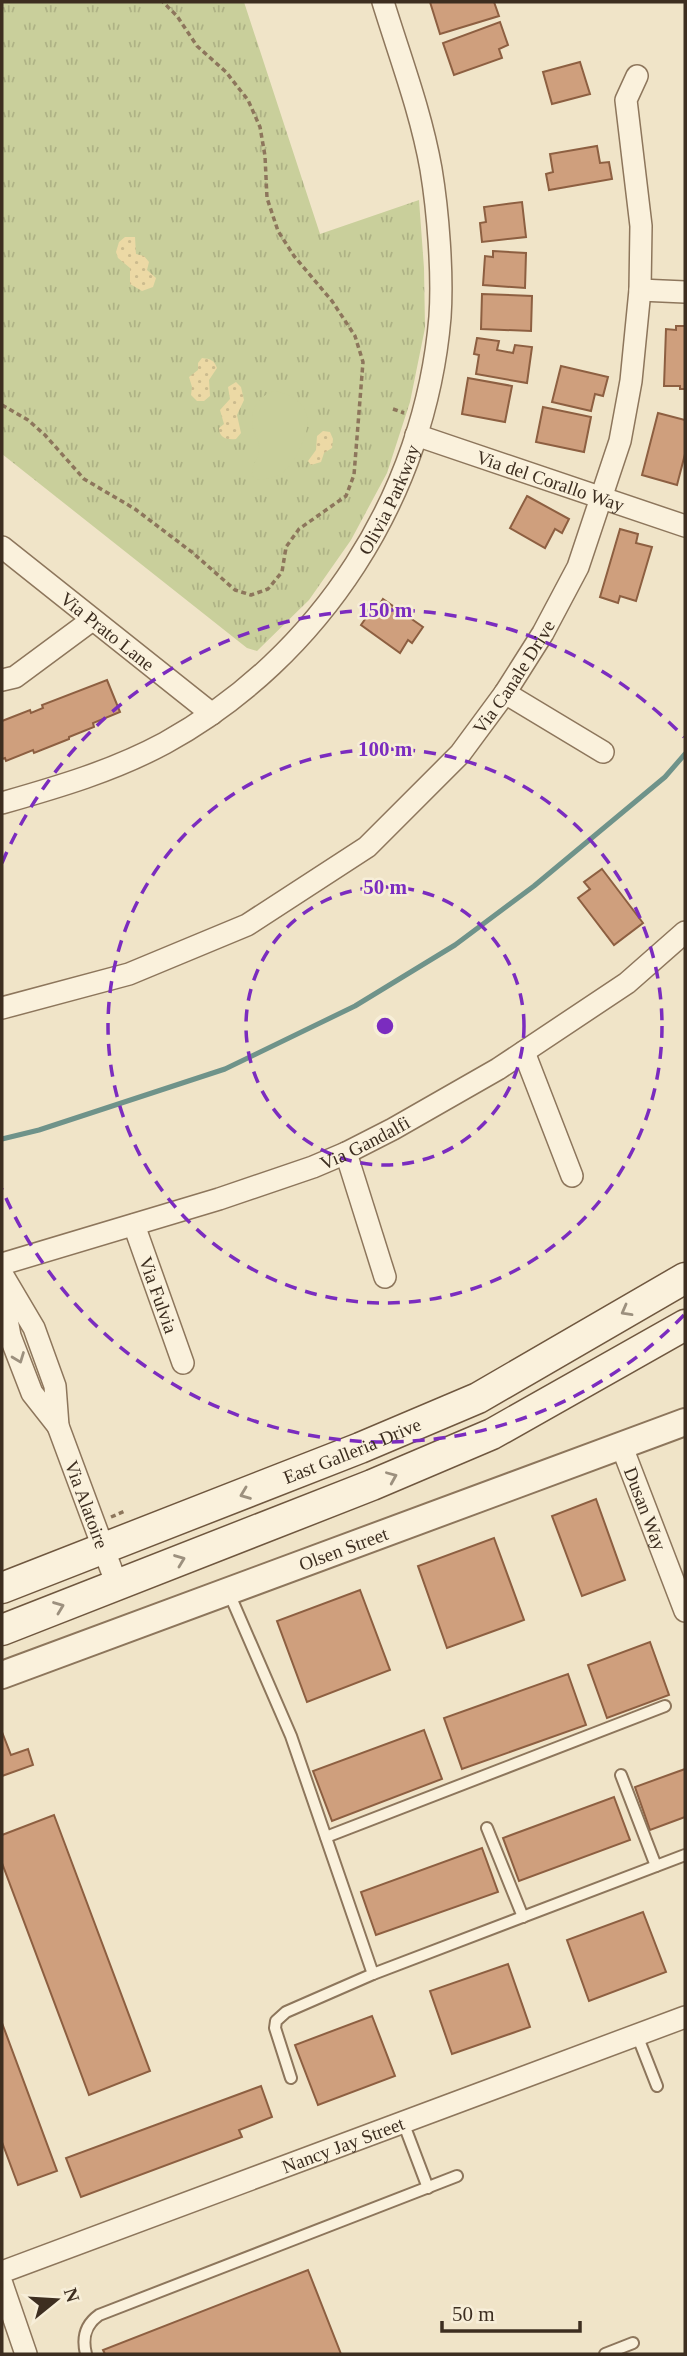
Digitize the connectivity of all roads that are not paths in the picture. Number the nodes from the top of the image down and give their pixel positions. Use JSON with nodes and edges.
{"nodes":[{"id":1,"x":383,"y":2,"type":"edge"},
{"id":2,"x":636,"y":76,"type":"dead end"},
{"id":3,"x":640,"y":290,"type":"junction"},
{"id":4,"x":685,"y":292,"type":"edge"},
{"id":5,"x":416,"y":435,"type":"junction"},
{"id":6,"x":602,"y":497,"type":"junction"},
{"id":7,"x":685,"y":526,"type":"edge"},
{"id":8,"x":2,"y":547,"type":"edge"},
{"id":9,"x":92,"y":620,"type":"junction"},
{"id":10,"x":2,"y":680,"type":"edge"},
{"id":11,"x":505,"y":693,"type":"junction"},
{"id":12,"x":212,"y":714,"type":"junction"},
{"id":13,"x":603,"y":752,"type":"dead end"},
{"id":14,"x":2,"y":803,"type":"edge"},
{"id":15,"x":685,"y":932,"type":"edge"},
{"id":16,"x":2,"y":1008,"type":"edge"},
{"id":17,"x":524,"y":1052,"type":"junction"},
{"id":18,"x":346,"y":1153,"type":"junction"},
{"id":19,"x":572,"y":1176,"type":"dead end"},
{"id":20,"x":134,"y":1225,"type":"junction"},
{"id":21,"x":2,"y":1264,"type":"edge"},
{"id":22,"x":2,"y":1274,"type":"edge"},
{"id":23,"x":385,"y":1277,"type":"dead end"},
{"id":24,"x":685,"y":1278,"type":"edge"},
{"id":25,"x":2,"y":1292,"type":"edge"},
{"id":26,"x":685,"y":1325,"type":"edge"},
{"id":27,"x":183,"y":1363,"type":"dead end"},
{"id":28,"x":685,"y":1422,"type":"edge"},
{"id":29,"x":58,"y":1426,"type":"junction"},
{"id":30,"x":622,"y":1447,"type":"junction"},
{"id":31,"x":104,"y":1549,"type":"junction"},
{"id":32,"x":117,"y":1585,"type":"junction"},
{"id":33,"x":2,"y":1588,"type":"edge"},
{"id":34,"x":228,"y":1590,"type":"junction"},
{"id":35,"x":685,"y":1611,"type":"edge"},
{"id":36,"x":2,"y":1630,"type":"edge"},
{"id":37,"x":2,"y":1675,"type":"edge"},
{"id":38,"x":665,"y":1706,"type":"dead end"},
{"id":39,"x":621,"y":1775,"type":"dead end"},
{"id":40,"x":488,"y":1828,"type":"dead end"},
{"id":41,"x":326,"y":1837,"type":"junction"},
{"id":42,"x":685,"y":1855,"type":"edge"},
{"id":43,"x":656,"y":1866,"type":"junction"},
{"id":44,"x":523,"y":1917,"type":"junction"},
{"id":45,"x":373,"y":1974,"type":"junction"},
{"id":46,"x":685,"y":2017,"type":"edge"},
{"id":47,"x":637,"y":2035,"type":"junction"},
{"id":48,"x":291,"y":2078,"type":"dead end"},
{"id":49,"x":657,"y":2086,"type":"dead end"},
{"id":50,"x":403,"y":2122,"type":"junction"},
{"id":51,"x":457,"y":2176,"type":"dead end"},
{"id":52,"x":428,"y":2188,"type":"junction"},
{"id":53,"x":2,"y":2272,"type":"edge"},
{"id":54,"x":2,"y":2284,"type":"edge"},
{"id":55,"x":633,"y":2343,"type":"dead end"},
{"id":56,"x":26,"y":2354,"type":"edge"},
{"id":57,"x":86,"y":2354,"type":"edge"},
{"id":58,"x":605,"y":2354,"type":"edge"}],
"edges":[{"from":1,"to":5,"type":"street","name":"Olivia Parkway"},
{"from":2,"to":3,"type":"street","name":"Via Canale Drive"},
{"from":3,"to":4,"type":"street"},
{"from":3,"to":6,"type":"street","name":"Via Canale Drive"},
{"from":5,"to":6,"type":"street","name":"Via del Corallo Way"},
{"from":5,"to":12,"type":"street","name":"Olivia Parkway"},
{"from":6,"to":7,"type":"street","name":"Via del Corallo Way"},
{"from":6,"to":11,"type":"street","name":"Via Canale Drive"},
{"from":8,"to":9,"type":"street","name":"Via Prato Lane"},
{"from":9,"to":10,"type":"street"},
{"from":9,"to":12,"type":"street","name":"Via Prato Lane"},
{"from":11,"to":13,"type":"street"},
{"from":11,"to":16,"type":"street","name":"Via Canale Drive"},
{"from":12,"to":14,"type":"street","name":"Olivia Parkway"},
{"from":15,"to":17,"type":"street","name":"Via Gandalfi"},
{"from":17,"to":18,"type":"street","name":"Via Gandalfi"},
{"from":17,"to":19,"type":"street"},
{"from":18,"to":20,"type":"street","name":"Via Gandalfi"},
{"from":18,"to":23,"type":"street"},
{"from":20,"to":21,"type":"street","name":"Via Gandalfi"},
{"from":20,"to":27,"type":"street","name":"Via Fulvia"},
{"from":22,"to":29,"type":"street","name":"Via Alatoire"},
{"from":24,"to":31,"type":"main road","name":"East Galleria Drive","one_way":true},
{"from":25,"to":29,"type":"street","name":"Via Alatoire","one_way":true},
{"from":32,"to":26,"type":"main road","name":"East Galleria Drive","one_way":true},
{"from":28,"to":30,"type":"street","name":"Olsen Street"},
{"from":29,"to":31,"type":"street","name":"Via Alatoire"},
{"from":30,"to":34,"type":"street","name":"Olsen Street"},
{"from":30,"to":35,"type":"street","name":"Dusan Way"},
{"from":31,"to":32,"type":"street","name":"Via Alatoire"},
{"from":31,"to":33,"type":"main road","name":"East Galleria Drive"},
{"from":36,"to":32,"type":"main road","name":"East Galleria Drive","one_way":true},
{"from":34,"to":37,"type":"street","name":"Olsen Street"},
{"from":34,"to":41,"type":"lane"},
{"from":38,"to":41,"type":"lane"},
{"from":39,"to":43,"type":"lane"},
{"from":40,"to":44,"type":"lane"},
{"from":41,"to":45,"type":"lane"},
{"from":42,"to":43,"type":"lane"},
{"from":43,"to":44,"type":"lane"},
{"from":44,"to":45,"type":"lane"},
{"from":45,"to":48,"type":"lane"},
{"from":46,"to":47,"type":"street","name":"Nancy Jay Street"},
{"from":47,"to":49,"type":"lane"},
{"from":47,"to":50,"type":"street","name":"Nancy Jay Street"},
{"from":50,"to":52,"type":"lane"},
{"from":50,"to":53,"type":"street","name":"Nancy Jay Street"},
{"from":51,"to":52,"type":"lane"},
{"from":52,"to":57,"type":"lane"},
{"from":54,"to":56,"type":"street"},
{"from":55,"to":58,"type":"lane"}]}
